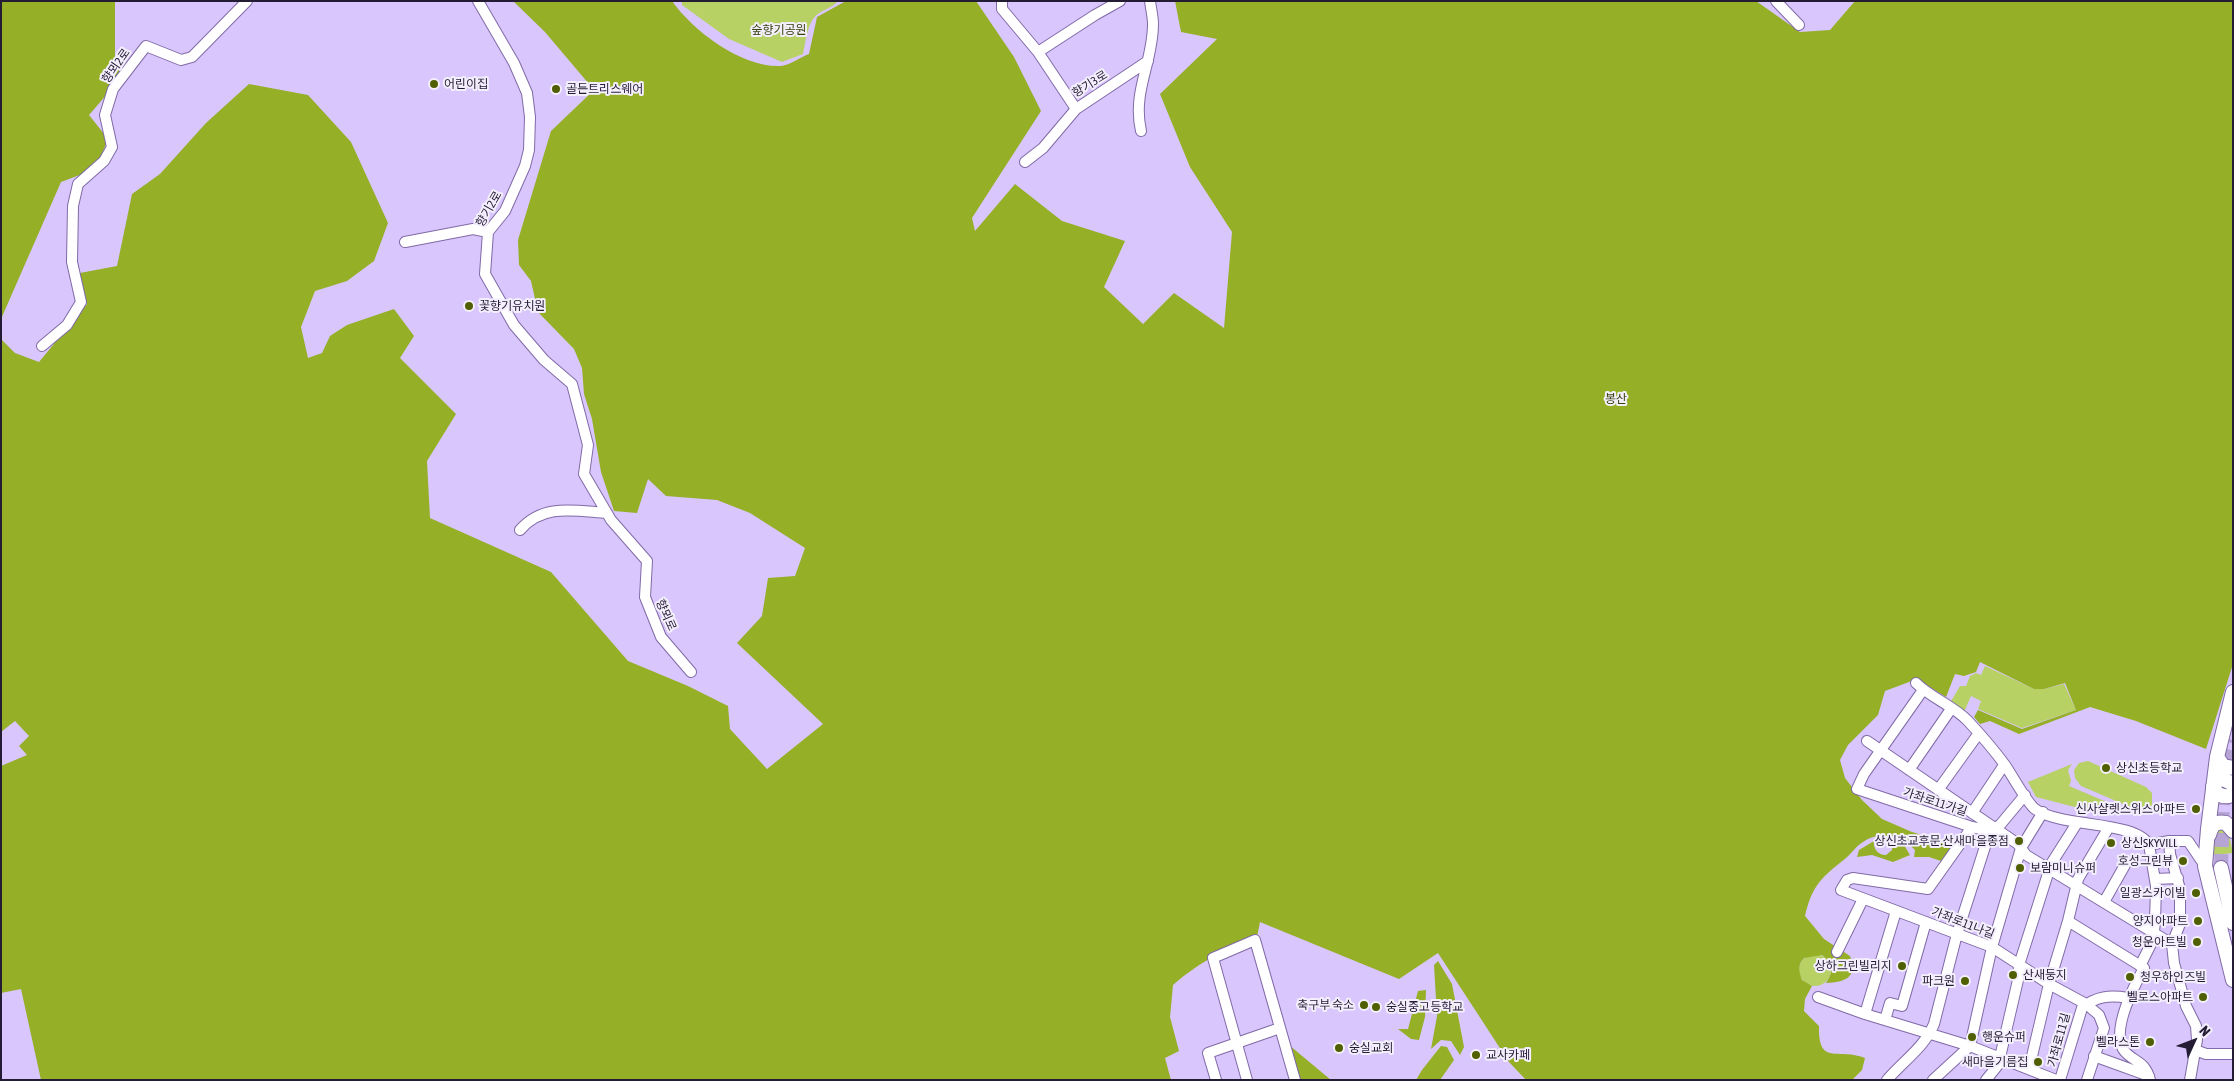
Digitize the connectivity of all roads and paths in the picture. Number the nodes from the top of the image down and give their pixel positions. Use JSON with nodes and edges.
{"nodes":[{"id":1,"x":247,"y":1,"type":"edge"},
{"id":2,"x":478,"y":1,"type":"edge"},
{"id":3,"x":1002,"y":1,"type":"edge"},
{"id":4,"x":1120,"y":1,"type":"edge"},
{"id":5,"x":1150,"y":1,"type":"edge"},
{"id":6,"x":1776,"y":1,"type":"edge"},
{"id":7,"x":1799,"y":25,"type":"dead end"},
{"id":8,"x":1038,"y":52,"type":"junction"},
{"id":9,"x":1148,"y":62,"type":"junction"},
{"id":10,"x":1076,"y":109,"type":"junction"},
{"id":11,"x":1141,"y":131,"type":"dead end"},
{"id":12,"x":1025,"y":162,"type":"dead end"},
{"id":13,"x":488,"y":232,"type":"junction"},
{"id":14,"x":405,"y":242,"type":"dead end"},
{"id":15,"x":42,"y":346,"type":"dead end"},
{"id":16,"x":572,"y":384,"type":"joint"},
{"id":17,"x":606,"y":513,"type":"junction"},
{"id":18,"x":520,"y":530,"type":"dead end"},
{"id":19,"x":691,"y":672,"type":"dead end"},
{"id":20,"x":2233,"y":692,"type":"edge"},
{"id":21,"x":1951,"y":709,"type":"junction"},
{"id":22,"x":1979,"y":734,"type":"junction"},
{"id":23,"x":1867,"y":741,"type":"dead end"},
{"id":24,"x":1881,"y":752,"type":"junction"},
{"id":25,"x":2218,"y":757,"type":"junction"},
{"id":26,"x":2004,"y":764,"type":"junction"},
{"id":27,"x":2233,"y":768,"type":"edge"},
{"id":28,"x":1909,"y":770,"type":"junction"},
{"id":29,"x":2233,"y":784,"type":"edge"},
{"id":30,"x":2213,"y":786,"type":"junction"},
{"id":31,"x":1938,"y":790,"type":"junction"},
{"id":32,"x":2233,"y":793,"type":"edge"},
{"id":33,"x":2025,"y":795,"type":"junction"},
{"id":34,"x":1972,"y":812,"type":"junction"},
{"id":35,"x":2043,"y":812,"type":"junction"},
{"id":36,"x":2077,"y":823,"type":"junction"},
{"id":37,"x":1972,"y":827,"type":"junction"},
{"id":38,"x":2109,"y":827,"type":"junction"},
{"id":39,"x":1992,"y":830,"type":"junction"},
{"id":40,"x":2233,"y":831,"type":"edge"},
{"id":41,"x":2168,"y":841,"type":"junction"},
{"id":42,"x":2147,"y":842,"type":"junction"},
{"id":43,"x":2207,"y":844,"type":"junction"},
{"id":44,"x":2021,"y":848,"type":"junction"},
{"id":45,"x":2125,"y":865,"type":"dead end"},
{"id":46,"x":2205,"y":866,"type":"junction"},
{"id":47,"x":2221,"y":868,"type":"tunnel mouth"},
{"id":48,"x":2050,"y":870,"type":"junction"},
{"id":49,"x":2178,"y":878,"type":"junction"},
{"id":50,"x":2155,"y":879,"type":"junction"},
{"id":51,"x":2077,"y":886,"type":"junction"},
{"id":52,"x":1841,"y":890,"type":"joint"},
{"id":53,"x":1863,"y":899,"type":"junction"},
{"id":54,"x":2104,"y":902,"type":"junction"},
{"id":55,"x":1896,"y":911,"type":"junction"},
{"id":56,"x":2068,"y":921,"type":"junction"},
{"id":57,"x":1926,"y":922,"type":"junction"},
{"id":58,"x":2233,"y":923,"type":"edge"},
{"id":59,"x":2154,"y":932,"type":"junction"},
{"id":60,"x":1957,"y":934,"type":"junction"},
{"id":61,"x":2172,"y":944,"type":"junction"},
{"id":62,"x":1992,"y":947,"type":"junction"},
{"id":63,"x":1837,"y":952,"type":"dead end"},
{"id":64,"x":2019,"y":965,"type":"junction"},
{"id":65,"x":2142,"y":967,"type":"junction"},
{"id":66,"x":2233,"y":980,"type":"edge"},
{"id":67,"x":2049,"y":984,"type":"junction"},
{"id":68,"x":1818,"y":997,"type":"dead end"},
{"id":69,"x":2128,"y":998,"type":"junction"},
{"id":70,"x":2086,"y":1004,"type":"junction"},
{"id":71,"x":1865,"y":1014,"type":"junction"},
{"id":72,"x":1885,"y":1020,"type":"junction"},
{"id":73,"x":1280,"y":1028,"type":"junction"},
{"id":74,"x":1930,"y":1034,"type":"junction"},
{"id":75,"x":1236,"y":1043,"type":"junction"},
{"id":76,"x":1970,"y":1046,"type":"junction"},
{"id":77,"x":2195,"y":1050,"type":"junction"},
{"id":78,"x":2233,"y":1054,"type":"edge"},
{"id":79,"x":2094,"y":1056,"type":"junction"},
{"id":80,"x":2002,"y":1060,"type":"junction"},
{"id":81,"x":2029,"y":1069,"type":"junction"},
{"id":82,"x":2149,"y":1078,"type":"edge"},
{"id":83,"x":1216,"y":1080,"type":"edge"},
{"id":84,"x":1247,"y":1080,"type":"edge"},
{"id":85,"x":1295,"y":1080,"type":"edge"},
{"id":86,"x":1887,"y":1080,"type":"edge"},
{"id":87,"x":1933,"y":1080,"type":"edge"},
{"id":88,"x":1986,"y":1080,"type":"edge"},
{"id":89,"x":2056,"y":1080,"type":"edge"},
{"id":90,"x":2060,"y":1080,"type":"edge"},
{"id":91,"x":2086,"y":1080,"type":"edge"},
{"id":92,"x":2190,"y":1080,"type":"edge"}],
"edges":[{"from":1,"to":15,"type":"street","name":"향뫼2로"},
{"from":2,"to":13,"type":"street","name":"향기2로"},
{"from":3,"to":8,"type":"street","name":"향기3로"},
{"from":4,"to":8,"type":"street"},
{"from":5,"to":9,"type":"street"},
{"from":6,"to":7,"type":"street"},
{"from":8,"to":10,"type":"street","name":"향기3로"},
{"from":9,"to":10,"type":"street","name":"향기3로"},
{"from":9,"to":11,"type":"street"},
{"from":10,"to":12,"type":"street"},
{"from":13,"to":14,"type":"street"},
{"from":13,"to":16,"type":"street","name":"향기2로"},
{"from":16,"to":17,"type":"street","name":"향뫼로"},
{"from":17,"to":18,"type":"street"},
{"from":17,"to":19,"type":"street","name":"향뫼로"},
{"from":20,"to":25,"type":"main road"},
{"from":21,"to":22,"type":"street"},
{"from":21,"to":24,"type":"street","name":"가좌로11가길"},
{"from":21,"to":28,"type":"street","name":"가좌로11가길"},
{"from":22,"to":26,"type":"street"},
{"from":22,"to":31,"type":"street","name":"가좌로11가길"},
{"from":23,"to":24,"type":"street","name":"가좌로11가길"},
{"from":24,"to":28,"type":"street","name":"가좌로11가길"},
{"from":24,"to":37,"type":"street","name":"가좌로11가길"},
{"from":25,"to":27,"type":"main road"},
{"from":25,"to":30,"type":"main road"},
{"from":26,"to":33,"type":"street"},
{"from":26,"to":34,"type":"street"},
{"from":28,"to":31,"type":"street","name":"가좌로11가길"},
{"from":29,"to":30,"type":"main road"},
{"from":30,"to":32,"type":"main road"},
{"from":30,"to":43,"type":"main road"},
{"from":31,"to":34,"type":"street","name":"가좌로11가길"},
{"from":33,"to":35,"type":"street"},
{"from":33,"to":39,"type":"street"},
{"from":34,"to":39,"type":"street","name":"가좌로11가길"},
{"from":35,"to":36,"type":"street"},
{"from":35,"to":44,"type":"street"},
{"from":36,"to":38,"type":"street"},
{"from":36,"to":48,"type":"street"},
{"from":37,"to":39,"type":"street"},
{"from":37,"to":52,"type":"street","name":"가좌로11가길"},
{"from":38,"to":42,"type":"street"},
{"from":38,"to":51,"type":"street"},
{"from":39,"to":44,"type":"street","name":"가좌로11가길"},
{"from":39,"to":60,"type":"street"},
{"from":40,"to":43,"type":"main road"},
{"from":41,"to":42,"type":"street"},
{"from":41,"to":46,"type":"street"},
{"from":41,"to":49,"type":"street"},
{"from":42,"to":50,"type":"street"},
{"from":43,"to":46,"type":"main road"},
{"from":44,"to":48,"type":"street","name":"가좌로11가길"},
{"from":44,"to":62,"type":"street"},
{"from":45,"to":54,"type":"street"},
{"from":46,"to":66,"type":"main road"},
{"from":47,"to":58,"type":"main road"},
{"from":48,"to":51,"type":"street","name":"가좌로11가길"},
{"from":48,"to":64,"type":"street"},
{"from":49,"to":50,"type":"street"},
{"from":49,"to":61,"type":"street"},
{"from":50,"to":59,"type":"street"},
{"from":51,"to":54,"type":"street","name":"가좌로11가길"},
{"from":51,"to":56,"type":"street"},
{"from":52,"to":53,"type":"street","name":"가좌로11나길"},
{"from":53,"to":55,"type":"street","name":"가좌로11나길"},
{"from":53,"to":63,"type":"street"},
{"from":54,"to":59,"type":"street","name":"가좌로11가길"},
{"from":55,"to":57,"type":"street","name":"가좌로11나길"},
{"from":55,"to":71,"type":"street"},
{"from":56,"to":65,"type":"street"},
{"from":56,"to":67,"type":"street"},
{"from":57,"to":60,"type":"street","name":"가좌로11나길"},
{"from":57,"to":72,"type":"street"},
{"from":59,"to":61,"type":"street","name":"가좌로11가길"},
{"from":59,"to":65,"type":"street"},
{"from":60,"to":62,"type":"street","name":"가좌로11나길"},
{"from":60,"to":74,"type":"street"},
{"from":61,"to":77,"type":"street"},
{"from":62,"to":64,"type":"street","name":"가좌로11나길"},
{"from":62,"to":76,"type":"street"},
{"from":64,"to":67,"type":"street","name":"가좌로11나길"},
{"from":64,"to":80,"type":"street"},
{"from":65,"to":69,"type":"street"},
{"from":67,"to":70,"type":"street","name":"가좌로11나길"},
{"from":67,"to":81,"type":"street","name":"가좌로11길"},
{"from":68,"to":71,"type":"street","name":"가좌로11길"},
{"from":69,"to":70,"type":"street"},
{"from":69,"to":82,"type":"street"},
{"from":70,"to":79,"type":"street","name":"가좌로11길"},
{"from":70,"to":90,"type":"street","name":"가좌로11길"},
{"from":71,"to":72,"type":"street","name":"가좌로11길"},
{"from":72,"to":74,"type":"street","name":"가좌로11길"},
{"from":73,"to":75,"type":"street"},
{"from":73,"to":75,"type":"street"},
{"from":73,"to":85,"type":"street"},
{"from":74,"to":76,"type":"street","name":"가좌로11길"},
{"from":74,"to":86,"type":"street"},
{"from":75,"to":83,"type":"street"},
{"from":75,"to":84,"type":"street"},
{"from":76,"to":80,"type":"street","name":"가좌로11길"},
{"from":76,"to":87,"type":"street"},
{"from":77,"to":78,"type":"street"},
{"from":77,"to":92,"type":"street"},
{"from":79,"to":82,"type":"street"},
{"from":79,"to":91,"type":"street","name":"가좌로11길"},
{"from":80,"to":81,"type":"street","name":"가좌로11길"},
{"from":80,"to":88,"type":"street"},
{"from":81,"to":89,"type":"street","name":"가좌로11길"}]}
